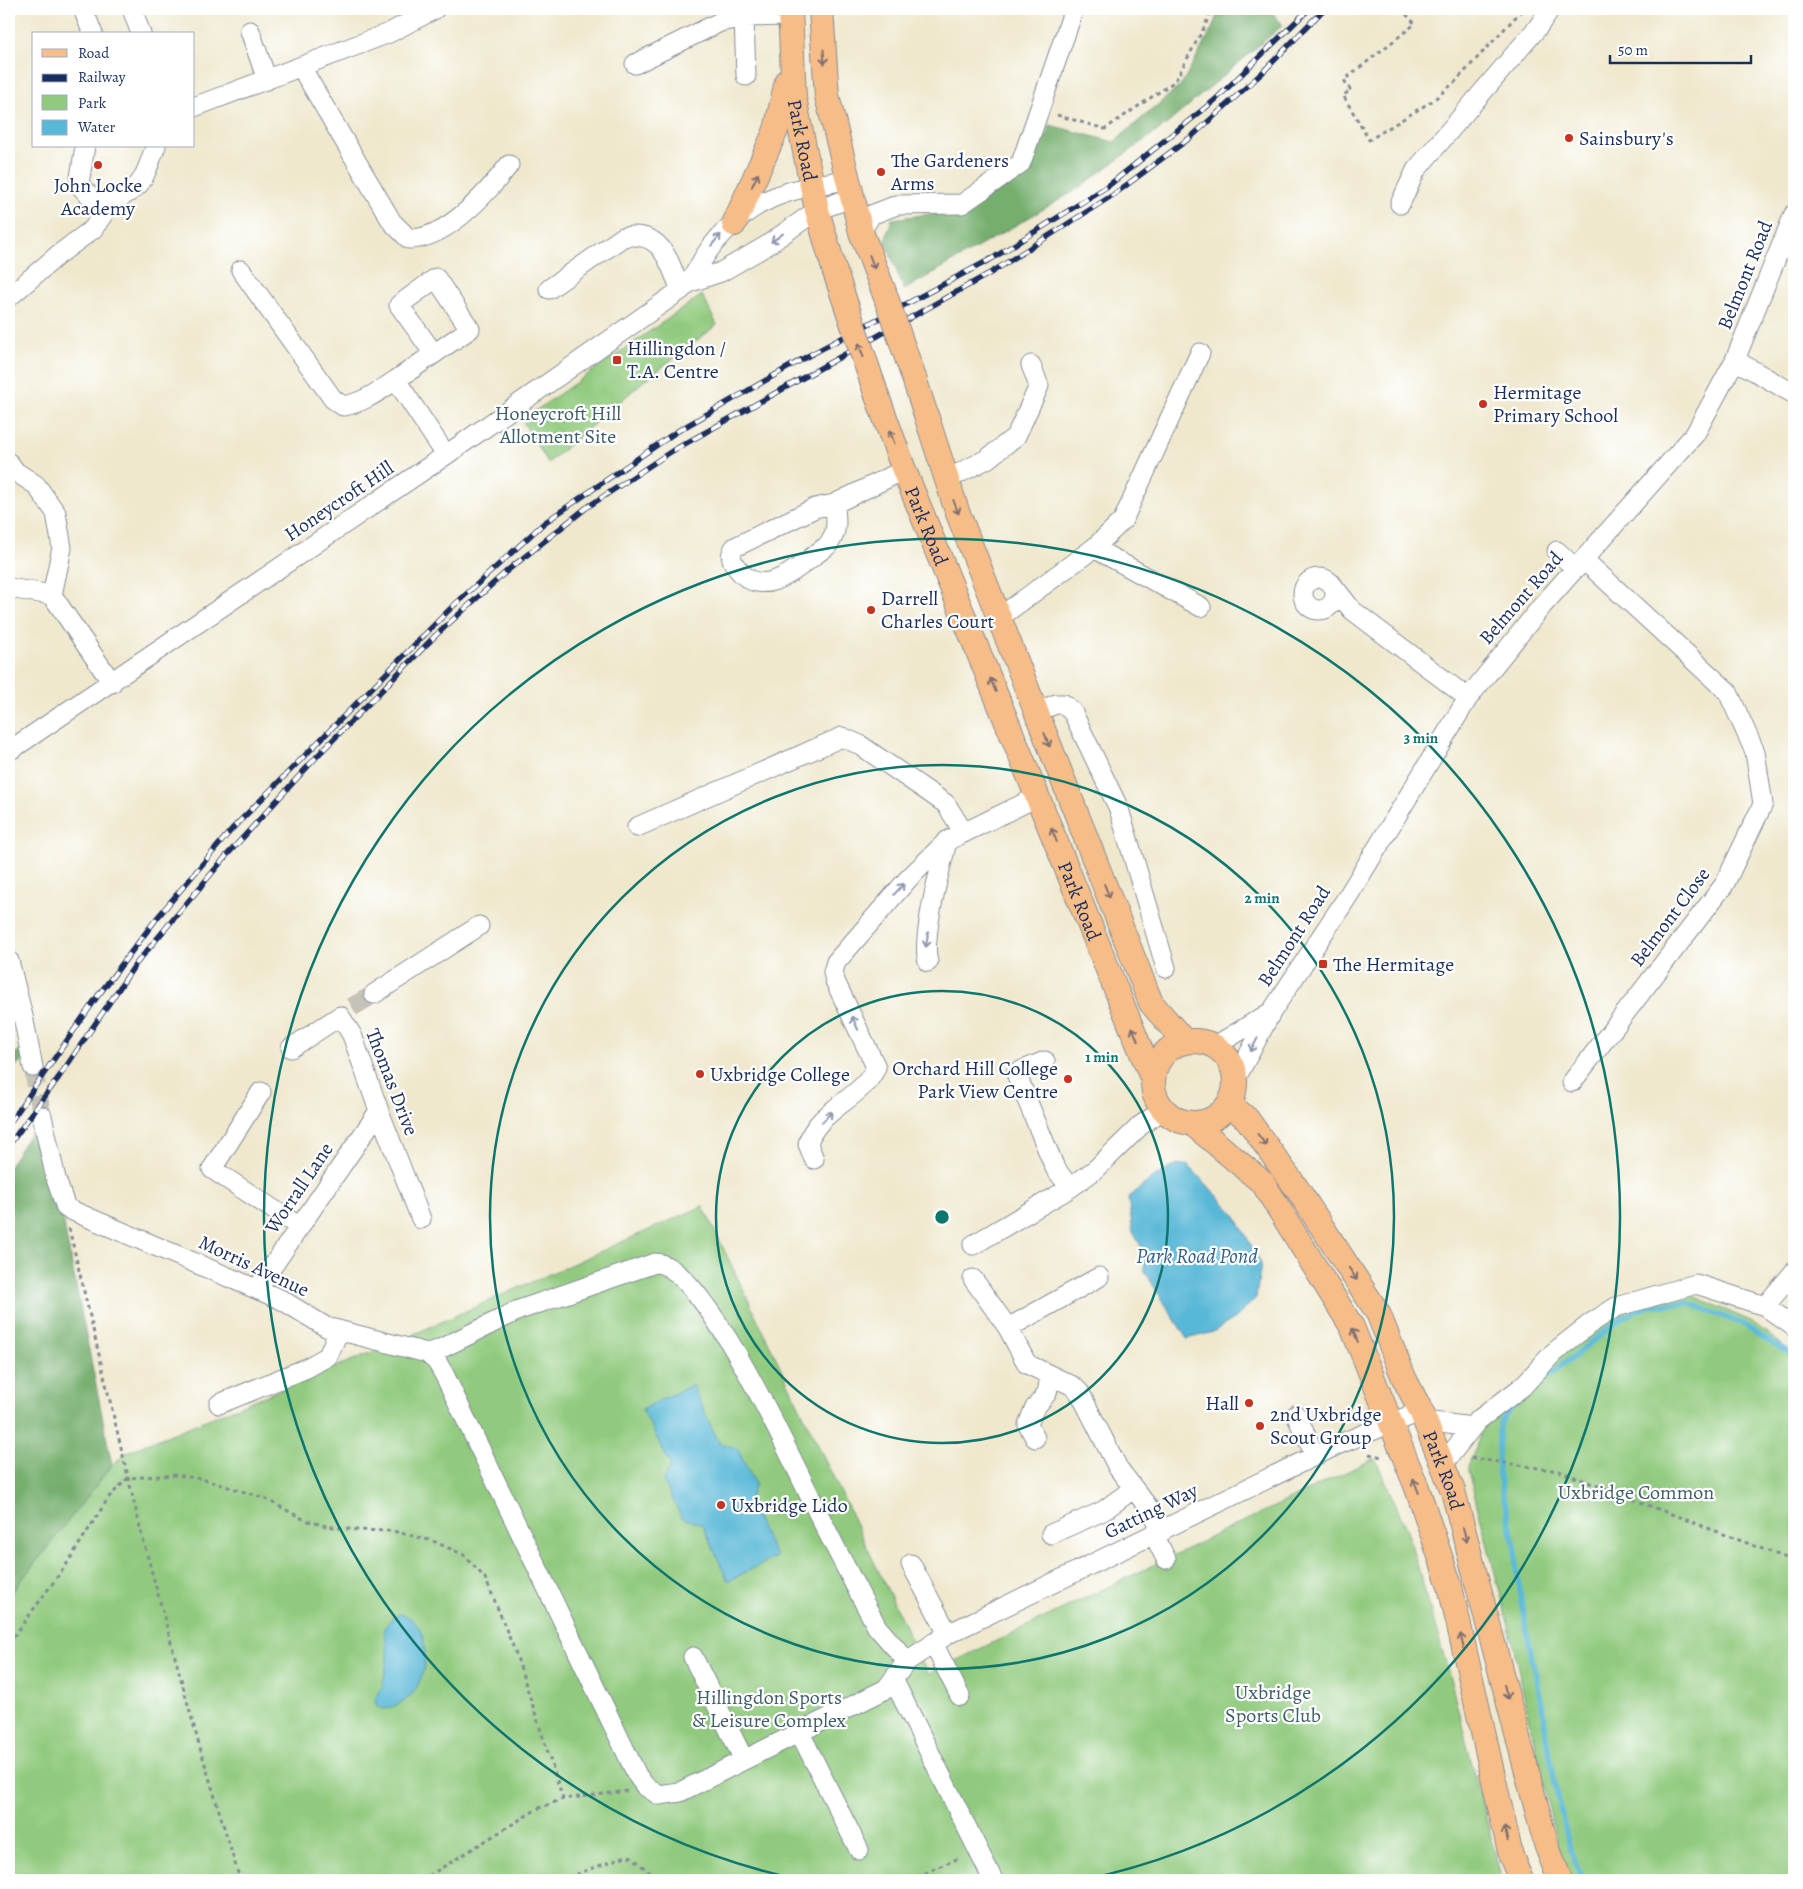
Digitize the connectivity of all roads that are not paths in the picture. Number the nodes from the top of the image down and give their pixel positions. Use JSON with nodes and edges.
{"nodes":[{"id":1,"x":83,"y":9,"type":"edge"},
{"id":2,"x":132,"y":9,"type":"edge"},
{"id":3,"x":435,"y":9,"type":"edge"},
{"id":4,"x":821,"y":9,"type":"edge"},
{"id":5,"x":1074,"y":9,"type":"edge"},
{"id":6,"x":1550,"y":9,"type":"edge"},
{"id":7,"x":791,"y":13,"type":"edge"},
{"id":8,"x":716,"y":15,"type":"edge"},
{"id":9,"x":744,"y":17,"type":"junction"},
{"id":10,"x":250,"y":31,"type":"dead end"},
{"id":11,"x":92,"y":32,"type":"edge"},
{"id":12,"x":136,"y":32,"type":"edge"},
{"id":13,"x":792,"y":60,"type":"junction"},
{"id":14,"x":635,"y":64,"type":"dead end"},
{"id":15,"x":301,"y":67,"type":"junction"},
{"id":16,"x":746,"y":76,"type":"dead end"},
{"id":17,"x":267,"y":80,"type":"junction"},
{"id":18,"x":195,"y":106,"type":"edge"},
{"id":19,"x":85,"y":148,"type":"edge"},
{"id":20,"x":155,"y":148,"type":"edge"},
{"id":21,"x":508,"y":166,"type":"dead end"},
{"id":22,"x":813,"y":185,"type":"junction"},
{"id":23,"x":849,"y":189,"type":"junction"},
{"id":24,"x":113,"y":200,"type":"junction"},
{"id":25,"x":1400,"y":204,"type":"dead end"},
{"id":26,"x":817,"y":210,"type":"junction"},
{"id":27,"x":1794,"y":214,"type":"edge"},
{"id":28,"x":734,"y":224,"type":"junction"},
{"id":29,"x":861,"y":232,"type":"junction"},
{"id":30,"x":242,"y":270,"type":"dead end"},
{"id":31,"x":686,"y":286,"type":"junction"},
{"id":32,"x":549,"y":289,"type":"dead end"},
{"id":33,"x":9,"y":297,"type":"edge"},
{"id":34,"x":1200,"y":353,"type":"dead end"},
{"id":35,"x":434,"y":354,"type":"dead end"},
{"id":36,"x":1735,"y":360,"type":"junction"},
{"id":37,"x":1031,"y":365,"type":"dead end"},
{"id":38,"x":396,"y":380,"type":"junction"},
{"id":39,"x":1794,"y":394,"type":"edge"},
{"id":40,"x":446,"y":455,"type":"junction"},
{"id":41,"x":9,"y":463,"type":"edge"},
{"id":42,"x":904,"y":470,"type":"junction"},
{"id":43,"x":946,"y":480,"type":"junction"},
{"id":44,"x":834,"y":504,"type":"junction"},
{"id":45,"x":1094,"y":548,"type":"junction"},
{"id":46,"x":1557,"y":551,"type":"dead end"},
{"id":47,"x":1580,"y":564,"type":"junction"},
{"id":48,"x":1334,"y":587,"type":"junction"},
{"id":49,"x":9,"y":588,"type":"edge"},
{"id":50,"x":52,"y":595,"type":"junction"},
{"id":51,"x":1202,"y":607,"type":"dead end"},
{"id":52,"x":1321,"y":610,"type":"junction"},
{"id":53,"x":1352,"y":610,"type":"junction"},
{"id":54,"x":1000,"y":617,"type":"junction"},
{"id":55,"x":112,"y":683,"type":"junction"},
{"id":56,"x":1468,"y":698,"type":"junction"},
{"id":57,"x":1036,"y":712,"type":"junction"},
{"id":58,"x":9,"y":751,"type":"edge"},
{"id":59,"x":1039,"y":796,"type":"junction"},
{"id":60,"x":637,"y":827,"type":"dead end"},
{"id":61,"x":964,"y":833,"type":"junction"},
{"id":62,"x":947,"y":841,"type":"junction"},
{"id":63,"x":479,"y":926,"type":"dead end"},
{"id":64,"x":9,"y":961,"type":"edge"},
{"id":65,"x":928,"y":962,"type":"dead end"},
{"id":66,"x":1166,"y":968,"type":"dead end"},
{"id":67,"x":374,"y":994,"type":"tunnel mouth"},
{"id":68,"x":1272,"y":1011,"type":"junction"},
{"id":69,"x":1185,"y":1042,"type":"junction"},
{"id":70,"x":1214,"y":1046,"type":"junction"},
{"id":71,"x":291,"y":1048,"type":"dead end"},
{"id":72,"x":1045,"y":1061,"type":"dead end"},
{"id":73,"x":33,"y":1067,"type":"tunnel mouth"},
{"id":74,"x":1153,"y":1080,"type":"junction"},
{"id":75,"x":1235,"y":1080,"type":"junction"},
{"id":76,"x":1572,"y":1082,"type":"dead end"},
{"id":77,"x":261,"y":1092,"type":"dead end"},
{"id":78,"x":1229,"y":1104,"type":"junction"},
{"id":79,"x":1163,"y":1110,"type":"junction"},
{"id":80,"x":378,"y":1111,"type":"junction"},
{"id":81,"x":42,"y":1116,"type":"tunnel mouth"},
{"id":82,"x":1193,"y":1124,"type":"junction"},
{"id":83,"x":814,"y":1159,"type":"dead end"},
{"id":84,"x":1070,"y":1188,"type":"junction"},
{"id":85,"x":421,"y":1219,"type":"dead end"},
{"id":86,"x":300,"y":1227,"type":"junction"},
{"id":87,"x":973,"y":1245,"type":"dead end"},
{"id":88,"x":1794,"y":1272,"type":"edge"},
{"id":89,"x":1099,"y":1277,"type":"dead end"},
{"id":90,"x":973,"y":1279,"type":"dead end"},
{"id":91,"x":257,"y":1289,"type":"junction"},
{"id":92,"x":1766,"y":1306,"type":"junction"},
{"id":93,"x":1794,"y":1327,"type":"edge"},
{"id":94,"x":1008,"y":1328,"type":"junction"},
{"id":95,"x":339,"y":1330,"type":"junction"},
{"id":96,"x":426,"y":1353,"type":"junction"},
{"id":97,"x":1050,"y":1377,"type":"junction"},
{"id":98,"x":219,"y":1404,"type":"dead end"},
{"id":99,"x":1296,"y":1415,"type":"dead end"},
{"id":100,"x":1423,"y":1416,"type":"junction"},
{"id":101,"x":1391,"y":1422,"type":"junction"},
{"id":102,"x":1472,"y":1427,"type":"junction"},
{"id":103,"x":1035,"y":1438,"type":"dead end"},
{"id":104,"x":1315,"y":1456,"type":"junction"},
{"id":105,"x":1443,"y":1464,"type":"junction"},
{"id":106,"x":1133,"y":1490,"type":"junction"},
{"id":107,"x":1158,"y":1533,"type":"junction"},
{"id":108,"x":1051,"y":1534,"type":"dead end"},
{"id":109,"x":1166,"y":1559,"type":"dead end"},
{"id":110,"x":911,"y":1564,"type":"dead end"},
{"id":111,"x":940,"y":1639,"type":"junction"},
{"id":112,"x":693,"y":1657,"type":"dead end"},
{"id":113,"x":907,"y":1662,"type":"junction"},
{"id":114,"x":894,"y":1681,"type":"junction"},
{"id":115,"x":960,"y":1696,"type":"dead end"},
{"id":116,"x":800,"y":1733,"type":"junction"},
{"id":117,"x":744,"y":1760,"type":"junction"},
{"id":118,"x":859,"y":1850,"type":"dead end"},
{"id":119,"x":993,"y":1880,"type":"edge"},
{"id":120,"x":1520,"y":1880,"type":"edge"},
{"id":121,"x":1560,"y":1880,"type":"edge"}],
"edges":[{"from":1,"to":11,"type":"street"},
{"from":2,"to":12,"type":"street"},
{"from":3,"to":15,"type":"street"},
{"from":4,"to":23,"type":"main road","name":"Park Road","one_way":true},
{"from":5,"to":29,"type":"street"},
{"from":6,"to":25,"type":"street"},
{"from":7,"to":9,"type":"street"},
{"from":7,"to":13,"type":"main road","name":"Park Road"},
{"from":8,"to":9,"type":"street"},
{"from":8,"to":14,"type":"street"},
{"from":9,"to":16,"type":"street"},
{"from":10,"to":17,"type":"street"},
{"from":13,"to":22,"type":"main road","name":"Park Road"},
{"from":28,"to":13,"type":"main road","one_way":true},
{"from":15,"to":17,"type":"street"},
{"from":15,"to":21,"type":"street"},
{"from":17,"to":18,"type":"street"},
{"from":19,"to":24,"type":"street"},
{"from":20,"to":24,"type":"street"},
{"from":22,"to":23,"type":"street","name":"Honeycroft Hill"},
{"from":22,"to":26,"type":"main road","name":"Park Road"},
{"from":22,"to":28,"type":"street","name":"Honeycroft Hill"},
{"from":23,"to":26,"type":"street","name":"Honeycroft Hill"},
{"from":23,"to":29,"type":"main road","name":"Park Road"},
{"from":24,"to":33,"type":"street"},
{"from":26,"to":31,"type":"street","name":"Honeycroft Hill","one_way":true},
{"from":42,"to":26,"type":"main road","name":"Park Road","one_way":true,"bridge":true},
{"from":27,"to":36,"type":"street","name":"Belmont Road"},
{"from":31,"to":28,"type":"street","name":"Honeycroft Hill","one_way":true},
{"from":29,"to":43,"type":"main road","name":"Park Road","one_way":true,"bridge":true},
{"from":30,"to":38,"type":"street"},
{"from":31,"to":32,"type":"street"},
{"from":31,"to":40,"type":"street","name":"Honeycroft Hill"},
{"from":34,"to":45,"type":"street"},
{"from":35,"to":38,"type":"street"},
{"from":36,"to":39,"type":"street"},
{"from":36,"to":47,"type":"street","name":"Belmont Road"},
{"from":37,"to":43,"type":"street"},
{"from":38,"to":40,"type":"street"},
{"from":40,"to":55,"type":"street","name":"Honeycroft Hill"},
{"from":41,"to":50,"type":"street"},
{"from":42,"to":44,"type":"street"},
{"from":59,"to":42,"type":"main road","name":"Park Road","one_way":true},
{"from":43,"to":54,"type":"main road","name":"Park Road","one_way":true},
{"from":44,"to":44,"type":"street"},
{"from":45,"to":51,"type":"street"},
{"from":45,"to":54,"type":"street"},
{"from":46,"to":47,"type":"street","name":"Belmont Close"},
{"from":47,"to":56,"type":"street","name":"Belmont Road"},
{"from":47,"to":76,"type":"street","name":"Belmont Close"},
{"from":48,"to":52,"type":"street"},
{"from":48,"to":52,"type":"street"},
{"from":48,"to":53,"type":"street"},
{"from":49,"to":50,"type":"street"},
{"from":50,"to":55,"type":"street"},
{"from":52,"to":53,"type":"street"},
{"from":53,"to":56,"type":"street"},
{"from":54,"to":57,"type":"main road","name":"Park Road"},
{"from":55,"to":58,"type":"street","name":"Honeycroft Hill"},
{"from":56,"to":68,"type":"street","name":"Belmont Road"},
{"from":57,"to":66,"type":"street"},
{"from":57,"to":69,"type":"main road","name":"Park Road","one_way":true},
{"from":59,"to":61,"type":"street"},
{"from":74,"to":59,"type":"main road","name":"Park Road","one_way":true},
{"from":60,"to":61,"type":"street"},
{"from":61,"to":62,"type":"street"},
{"from":62,"to":65,"type":"street","one_way":true},
{"from":83,"to":62,"type":"street","one_way":true},
{"from":63,"to":67,"type":"street"},
{"from":64,"to":73,"type":"street"},
{"from":68,"to":70,"type":"street"},
{"from":68,"to":75,"type":"street","name":"Belmont Road","one_way":true},
{"from":69,"to":70,"type":"main road"},
{"from":69,"to":74,"type":"main road"},
{"from":70,"to":75,"type":"main road"},
{"from":71,"to":80,"type":"street","name":"Thomas Drive"},
{"from":72,"to":84,"type":"street"},
{"from":74,"to":79,"type":"main road"},
{"from":75,"to":78,"type":"main road"},
{"from":77,"to":86,"type":"street"},
{"from":78,"to":82,"type":"main road"},
{"from":78,"to":100,"type":"main road","name":"Park Road","one_way":true},
{"from":79,"to":82,"type":"main road"},
{"from":79,"to":84,"type":"street"},
{"from":80,"to":85,"type":"street","name":"Thomas Drive"},
{"from":80,"to":86,"type":"street","name":"Worrall Lane"},
{"from":81,"to":91,"type":"street","name":"Morris Avenue"},
{"from":101,"to":82,"type":"main road","name":"Park Road","one_way":true},
{"from":84,"to":87,"type":"street"},
{"from":86,"to":91,"type":"street","name":"Worrall Lane"},
{"from":88,"to":92,"type":"street"},
{"from":89,"to":94,"type":"street"},
{"from":90,"to":94,"type":"street"},
{"from":91,"to":95,"type":"street","name":"Morris Avenue"},
{"from":92,"to":93,"type":"street"},
{"from":92,"to":102,"type":"street"},
{"from":94,"to":97,"type":"street"},
{"from":95,"to":96,"type":"street","name":"Morris Avenue"},
{"from":95,"to":98,"type":"street"},
{"from":96,"to":113,"type":"street"},
{"from":96,"to":117,"type":"street"},
{"from":97,"to":103,"type":"street"},
{"from":97,"to":106,"type":"street"},
{"from":99,"to":104,"type":"street"},
{"from":100,"to":101,"type":"street","name":"Gatting Way"},
{"from":100,"to":102,"type":"street"},
{"from":100,"to":105,"type":"main road","name":"Park Road"},
{"from":101,"to":104,"type":"street","name":"Gatting Way"},
{"from":120,"to":101,"type":"main road","name":"Park Road","one_way":true},
{"from":102,"to":105,"type":"street"},
{"from":104,"to":107,"type":"street","name":"Gatting Way"},
{"from":105,"to":121,"type":"main road","name":"Park Road","one_way":true},
{"from":106,"to":107,"type":"street"},
{"from":106,"to":108,"type":"street"},
{"from":107,"to":109,"type":"street"},
{"from":107,"to":111,"type":"street","name":"Gatting Way"},
{"from":110,"to":111,"type":"street"},
{"from":111,"to":113,"type":"street","name":"Gatting Way"},
{"from":111,"to":115,"type":"street"},
{"from":112,"to":117,"type":"street"},
{"from":113,"to":114,"type":"street"},
{"from":114,"to":116,"type":"street"},
{"from":114,"to":119,"type":"street"},
{"from":116,"to":117,"type":"street"},
{"from":116,"to":118,"type":"street"}]}
